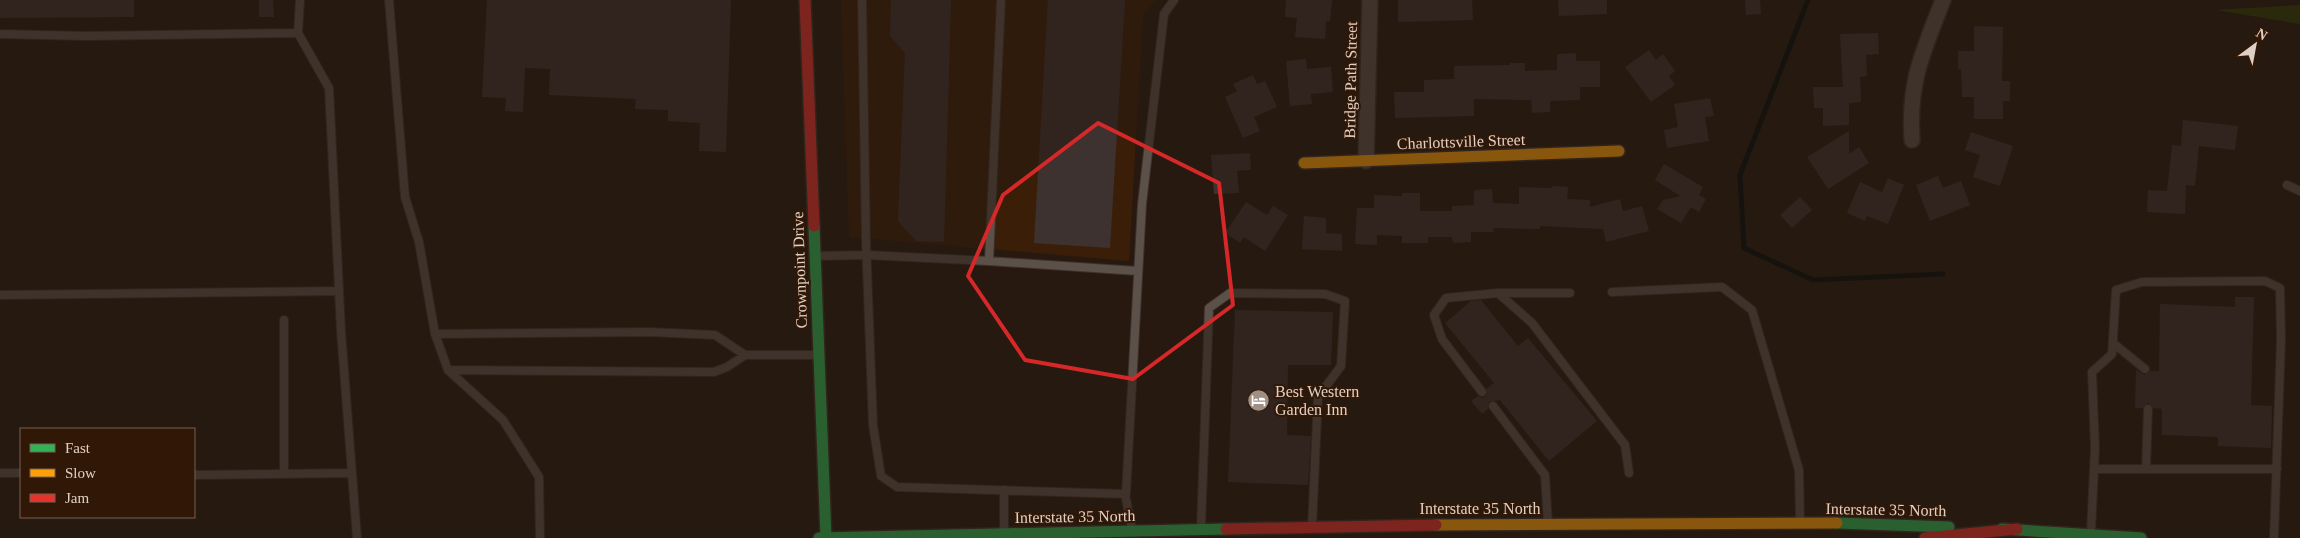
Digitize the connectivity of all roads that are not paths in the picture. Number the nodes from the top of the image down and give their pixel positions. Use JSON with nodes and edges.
{"nodes":[{"id":1,"x":300,"y":0,"type":"edge"},
{"id":2,"x":389,"y":0,"type":"edge"},
{"id":3,"x":805,"y":0,"type":"edge"},
{"id":4,"x":862,"y":0,"type":"edge"},
{"id":5,"x":1001,"y":0,"type":"edge"},
{"id":6,"x":1174,"y":0,"type":"edge"},
{"id":7,"x":1370,"y":0,"type":"edge"},
{"id":8,"x":1943,"y":0,"type":"edge"},
{"id":9,"x":298,"y":33,"type":"junction"},
{"id":10,"x":0,"y":34,"type":"edge"},
{"id":11,"x":1912,"y":140,"type":"dead end"},
{"id":12,"x":1619,"y":151,"type":"dead end"},
{"id":13,"x":1366,"y":161,"type":"junction"},
{"id":14,"x":1304,"y":163,"type":"dead end"},
{"id":15,"x":2287,"y":185,"type":"dead end"},
{"id":16,"x":2300,"y":191,"type":"edge"},
{"id":17,"x":867,"y":255,"type":"junction"},
{"id":18,"x":815,"y":256,"type":"junction"},
{"id":19,"x":989,"y":261,"type":"junction"},
{"id":20,"x":1138,"y":271,"type":"junction"},
{"id":21,"x":339,"y":291,"type":"junction"},
{"id":22,"x":1612,"y":292,"type":"dead end"},
{"id":23,"x":1498,"y":293,"type":"junction"},
{"id":24,"x":1570,"y":293,"type":"dead end"},
{"id":25,"x":0,"y":296,"type":"edge"},
{"id":26,"x":284,"y":320,"type":"dead end"},
{"id":27,"x":435,"y":334,"type":"junction"},
{"id":28,"x":2113,"y":343,"type":"junction"},
{"id":29,"x":745,"y":355,"type":"junction"},
{"id":30,"x":819,"y":355,"type":"junction"},
{"id":31,"x":2145,"y":369,"type":"dead end"},
{"id":32,"x":448,"y":370,"type":"junction"},
{"id":33,"x":1482,"y":392,"type":"dead end"},
{"id":34,"x":1493,"y":406,"type":"dead end"},
{"id":35,"x":2148,"y":408,"type":"dead end"},
{"id":36,"x":2094,"y":469,"type":"junction"},
{"id":37,"x":2146,"y":469,"type":"junction"},
{"id":38,"x":2277,"y":469,"type":"junction"},
{"id":39,"x":0,"y":473,"type":"edge"},
{"id":40,"x":20,"y":473,"type":"edge"},
{"id":41,"x":351,"y":473,"type":"junction"},
{"id":42,"x":1629,"y":473,"type":"dead end"},
{"id":43,"x":284,"y":474,"type":"junction"},
{"id":44,"x":195,"y":475,"type":"edge"},
{"id":45,"x":1004,"y":490,"type":"junction"},
{"id":46,"x":1125,"y":494,"type":"junction"},
{"id":47,"x":1548,"y":524,"type":"junction"},
{"id":48,"x":1800,"y":524,"type":"junction"},
{"id":49,"x":1312,"y":527,"type":"junction"},
{"id":50,"x":2017,"y":529,"type":"junction"},
{"id":51,"x":1201,"y":530,"type":"junction"},
{"id":52,"x":1132,"y":531,"type":"junction"},
{"id":53,"x":1004,"y":534,"type":"junction"},
{"id":54,"x":2090,"y":534,"type":"junction"},
{"id":55,"x":357,"y":538,"type":"edge"},
{"id":56,"x":540,"y":538,"type":"edge"},
{"id":57,"x":818,"y":538,"type":"edge"},
{"id":58,"x":826,"y":538,"type":"edge"},
{"id":59,"x":1925,"y":538,"type":"edge"},
{"id":60,"x":2141,"y":538,"type":"edge"},
{"id":61,"x":2274,"y":538,"type":"edge"}],
"edges":[{"from":1,"to":9,"type":"lane"},
{"from":2,"to":27,"type":"lane"},
{"from":3,"to":18,"type":"main road","name":"Crownpoint Drive"},
{"from":4,"to":17,"type":"lane"},
{"from":5,"to":19,"type":"lane"},
{"from":6,"to":20,"type":"lane"},
{"from":7,"to":13,"type":"street","name":"Bridge Path Street"},
{"from":8,"to":11,"type":"street"},
{"from":9,"to":10,"type":"lane"},
{"from":9,"to":21,"type":"lane"},
{"from":12,"to":13,"type":"main road","name":"Charlottsville Street"},
{"from":13,"to":14,"type":"main road","name":"Charlottsville Street"},
{"from":15,"to":16,"type":"lane"},
{"from":17,"to":18,"type":"lane"},
{"from":17,"to":19,"type":"lane"},
{"from":17,"to":45,"type":"lane"},
{"from":18,"to":30,"type":"main road","name":"Crownpoint Drive"},
{"from":19,"to":20,"type":"lane"},
{"from":20,"to":46,"type":"lane"},
{"from":21,"to":25,"type":"lane"},
{"from":21,"to":41,"type":"lane"},
{"from":22,"to":48,"type":"lane"},
{"from":23,"to":24,"type":"lane"},
{"from":23,"to":33,"type":"lane"},
{"from":23,"to":42,"type":"lane"},
{"from":26,"to":43,"type":"lane"},
{"from":27,"to":29,"type":"lane"},
{"from":27,"to":32,"type":"lane"},
{"from":28,"to":31,"type":"lane"},
{"from":28,"to":36,"type":"lane"},
{"from":28,"to":38,"type":"lane"},
{"from":29,"to":30,"type":"lane"},
{"from":29,"to":32,"type":"lane"},
{"from":30,"to":58,"type":"main road","name":"Crownpoint Drive"},
{"from":32,"to":56,"type":"lane"},
{"from":34,"to":47,"type":"lane"},
{"from":35,"to":37,"type":"lane"},
{"from":36,"to":37,"type":"lane"},
{"from":36,"to":54,"type":"lane"},
{"from":37,"to":38,"type":"lane"},
{"from":38,"to":61,"type":"lane"},
{"from":39,"to":40,"type":"lane"},
{"from":41,"to":43,"type":"lane"},
{"from":41,"to":55,"type":"lane"},
{"from":43,"to":44,"type":"lane"},
{"from":45,"to":46,"type":"lane"},
{"from":45,"to":53,"type":"lane"},
{"from":46,"to":52,"type":"lane"},
{"from":47,"to":48,"type":"main road","name":"Interstate 35 North"},
{"from":47,"to":49,"type":"main road","name":"Interstate 35 North"},
{"from":48,"to":50,"type":"main road","name":"Interstate 35 North"},
{"from":49,"to":51,"type":"main road","name":"Interstate 35 North"},
{"from":49,"to":51,"type":"lane"},
{"from":50,"to":54,"type":"main road","name":"Interstate 35 North"},
{"from":50,"to":59,"type":"main road"},
{"from":51,"to":52,"type":"main road","name":"Interstate 35 North"},
{"from":52,"to":53,"type":"main road","name":"Interstate 35 North"},
{"from":53,"to":58,"type":"main road","name":"Interstate 35 North"},
{"from":54,"to":60,"type":"main road","name":"Interstate 35 North"},
{"from":57,"to":58,"type":"main road","name":"Interstate 35 North"}]}
